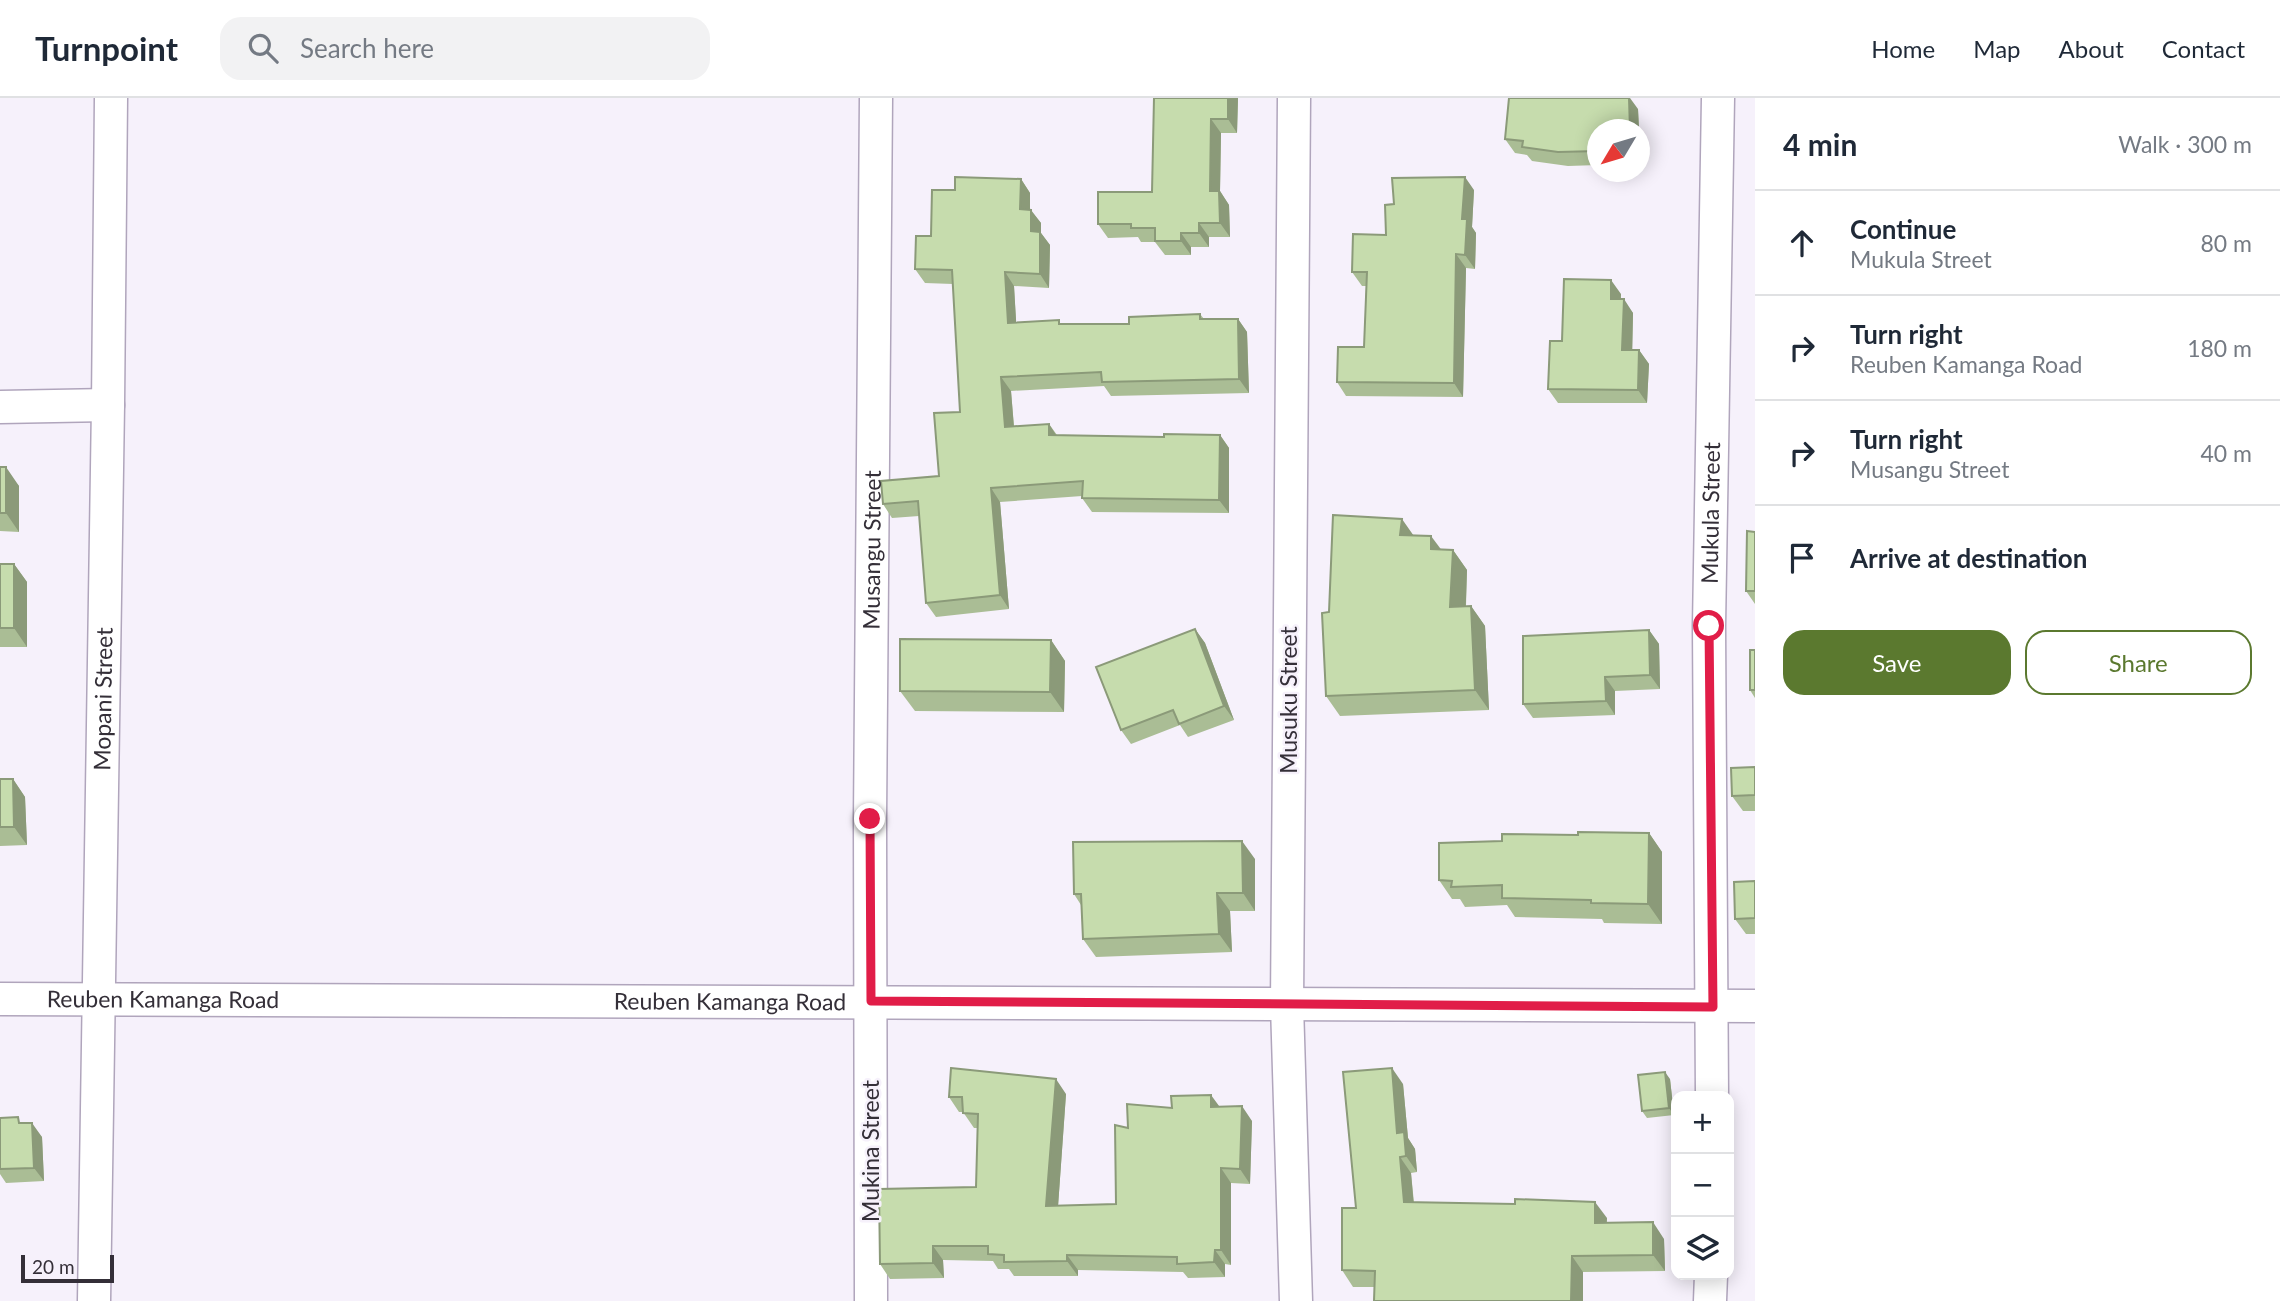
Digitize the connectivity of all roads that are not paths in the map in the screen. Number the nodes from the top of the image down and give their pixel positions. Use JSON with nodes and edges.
{"nodes":[{"id":1,"x":111,"y":98,"type":"edge"},
{"id":2,"x":876,"y":98,"type":"edge"},
{"id":3,"x":1294,"y":98,"type":"edge"},
{"id":4,"x":1718,"y":98,"type":"edge"},
{"id":5,"x":108,"y":405,"type":"junction"},
{"id":6,"x":0,"y":407,"type":"edge"},
{"id":7,"x":0,"y":999,"type":"edge"},
{"id":8,"x":97,"y":1000,"type":"junction"},
{"id":9,"x":871,"y":1001,"type":"junction"},
{"id":10,"x":1287,"y":1005,"type":"junction"},
{"id":11,"x":1755,"y":1006,"type":"edge"},
{"id":12,"x":1713,"y":1007,"type":"junction"},
{"id":13,"x":1712,"y":1091,"type":"edge"},
{"id":14,"x":1711,"y":1280,"type":"edge"},
{"id":15,"x":94,"y":1301,"type":"edge"},
{"id":16,"x":872,"y":1301,"type":"edge"},
{"id":17,"x":1296,"y":1301,"type":"edge"},
{"id":18,"x":1710,"y":1301,"type":"edge"}],
"edges":[{"from":1,"to":5,"type":"street","name":"Mopani Street"},
{"from":2,"to":9,"type":"street","name":"Musangu Street"},
{"from":3,"to":10,"type":"street","name":"Musuku Street"},
{"from":4,"to":12,"type":"street","name":"Mukula Street"},
{"from":5,"to":6,"type":"street"},
{"from":5,"to":8,"type":"street","name":"Mopani Street"},
{"from":7,"to":8,"type":"street","name":"Reuben Kamanga Road"},
{"from":8,"to":9,"type":"street","name":"Reuben Kamanga Road"},
{"from":8,"to":15,"type":"street","name":"Mopani Street"},
{"from":9,"to":10,"type":"street","name":"Reuben Kamanga Road"},
{"from":9,"to":16,"type":"street","name":"Mukina Street"},
{"from":10,"to":12,"type":"street","name":"Reuben Kamanga Road"},
{"from":10,"to":17,"type":"street","name":"Musuku Street"},
{"from":11,"to":12,"type":"street","name":"Reuben Kamanga Road"},
{"from":12,"to":13,"type":"street","name":"Mukula Street"},
{"from":14,"to":18,"type":"street"}]}
